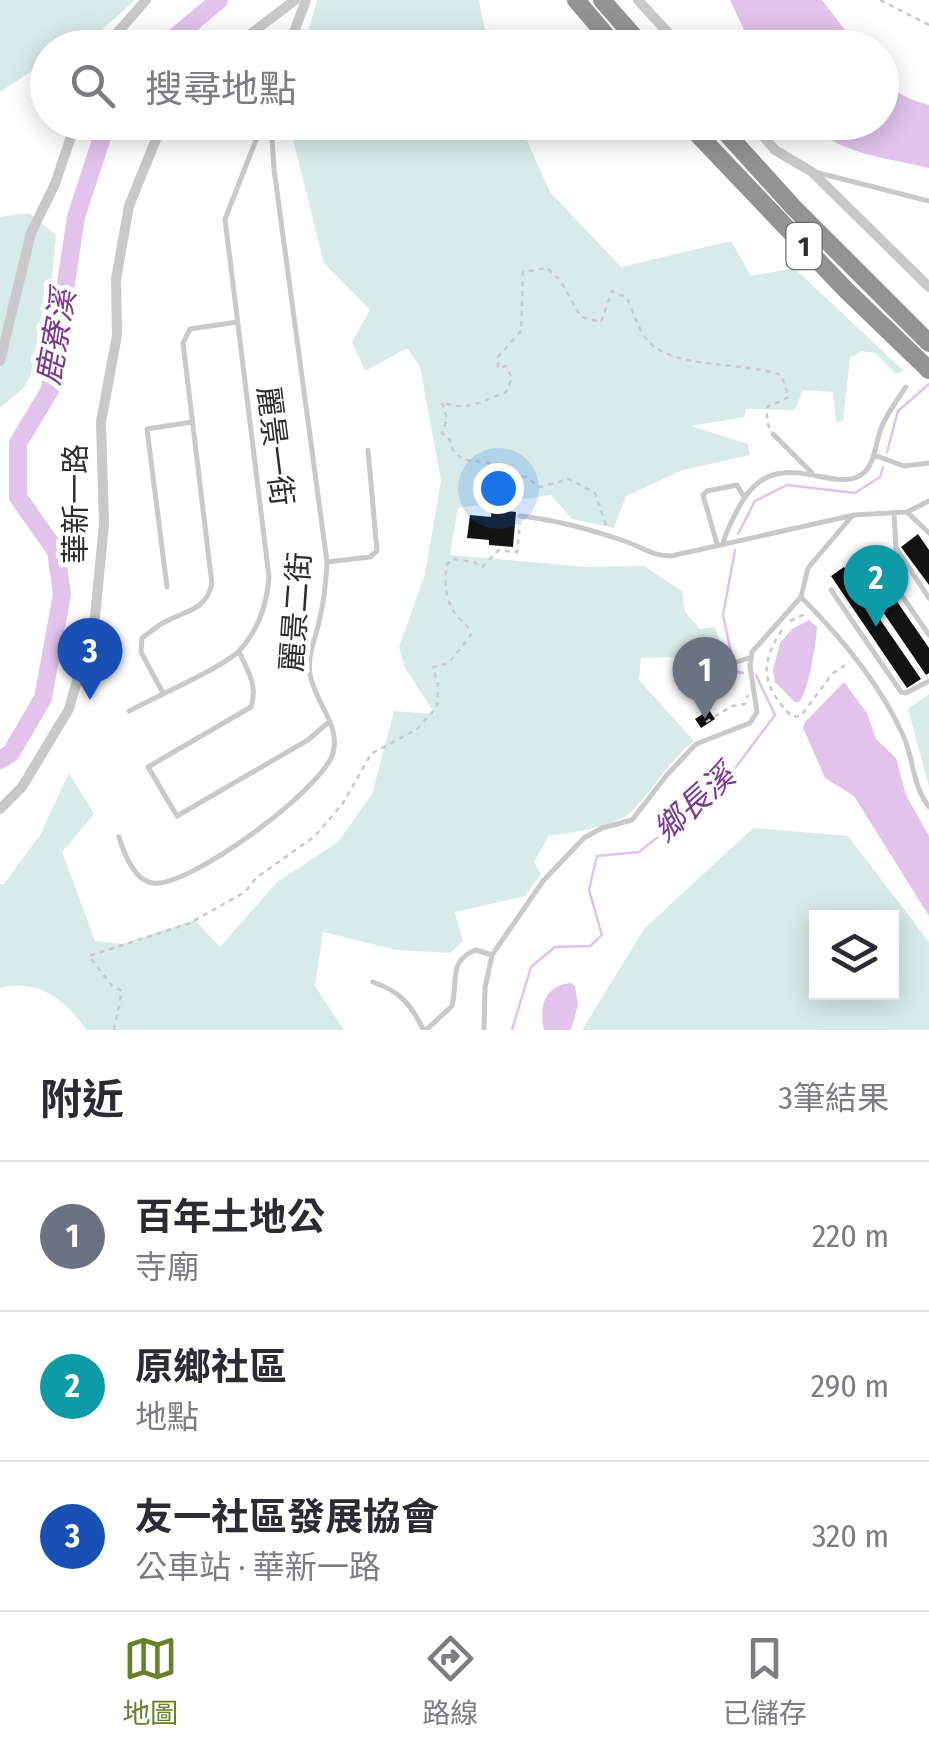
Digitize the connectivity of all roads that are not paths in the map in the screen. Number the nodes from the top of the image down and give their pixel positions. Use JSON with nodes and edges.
{"nodes":[{"id":1,"x":146,"y":0,"type":"edge"},
{"id":2,"x":295,"y":0,"type":"edge"},
{"id":3,"x":306,"y":0,"type":"edge"},
{"id":4,"x":576,"y":0,"type":"edge"},
{"id":5,"x":602,"y":0,"type":"edge"},
{"id":6,"x":638,"y":0,"type":"edge"},
{"id":7,"x":276,"y":13,"type":"junction"},
{"id":8,"x":296,"y":28,"type":"joint"},
{"id":9,"x":120,"y":30,"type":"edge"},
{"id":10,"x":255,"y":30,"type":"edge"},
{"id":11,"x":601,"y":30,"type":"edge"},
{"id":12,"x":628,"y":30,"type":"edge"},
{"id":13,"x":666,"y":30,"type":"edge"},
{"id":14,"x":70,"y":140,"type":"edge"},
{"id":15,"x":156,"y":140,"type":"edge"},
{"id":16,"x":259,"y":140,"type":"edge"},
{"id":17,"x":270,"y":140,"type":"edge"},
{"id":18,"x":703,"y":140,"type":"edge"},
{"id":19,"x":732,"y":140,"type":"edge"},
{"id":20,"x":767,"y":140,"type":"edge"},
{"id":21,"x":812,"y":172,"type":"junction"},
{"id":22,"x":929,"y":201,"type":"edge"},
{"id":23,"x":929,"y":287,"type":"edge"},
{"id":24,"x":237,"y":322,"type":"junction"},
{"id":25,"x":929,"y":342,"type":"edge"},
{"id":26,"x":0,"y":361,"type":"edge"},
{"id":27,"x":927,"y":368,"type":"edge"},
{"id":28,"x":906,"y":387,"type":"dead end"},
{"id":29,"x":192,"y":422,"type":"junction"},
{"id":30,"x":773,"y":434,"type":"road end"},
{"id":31,"x":368,"y":450,"type":"dead end"},
{"id":32,"x":874,"y":455,"type":"junction"},
{"id":33,"x":929,"y":463,"type":"edge"},
{"id":34,"x":812,"y":473,"type":"junction"},
{"id":35,"x":744,"y":498,"type":"junction"},
{"id":36,"x":929,"y":501,"type":"edge"},
{"id":37,"x":906,"y":512,"type":"junction"},
{"id":38,"x":894,"y":513,"type":"junction"},
{"id":39,"x":853,"y":515,"type":"junction"},
{"id":40,"x":520,"y":516,"type":"dead end"},
{"id":41,"x":929,"y":533,"type":"edge"},
{"id":42,"x":720,"y":545,"type":"junction"},
{"id":43,"x":327,"y":562,"type":"junction"},
{"id":44,"x":852,"y":568,"type":"dead end"},
{"id":45,"x":167,"y":587,"type":"dead end"},
{"id":46,"x":831,"y":590,"type":"dead end"},
{"id":47,"x":801,"y":597,"type":"junction"},
{"id":48,"x":929,"y":598,"type":"edge"},
{"id":49,"x":929,"y":635,"type":"edge"},
{"id":50,"x":238,"y":652,"type":"junction"},
{"id":51,"x":751,"y":657,"type":"junction"},
{"id":52,"x":676,"y":668,"type":"dead end"},
{"id":53,"x":929,"y":680,"type":"edge"},
{"id":54,"x":162,"y":693,"type":"junction"},
{"id":55,"x":130,"y":711,"type":"dead end"},
{"id":56,"x":330,"y":721,"type":"junction"},
{"id":57,"x":929,"y":807,"type":"edge"},
{"id":58,"x":0,"y":809,"type":"edge"},
{"id":59,"x":119,"y":837,"type":"dead end"},
{"id":60,"x":492,"y":954,"type":"junction"},
{"id":61,"x":373,"y":982,"type":"dead end"},
{"id":62,"x":484,"y":1030,"type":"edge"}],
"edges":[{"from":1,"to":9,"type":"street"},
{"from":2,"to":7,"type":"street"},
{"from":3,"to":8,"type":"street"},
{"from":4,"to":11,"type":"highway"},
{"from":5,"to":12,"type":"highway"},
{"from":6,"to":13,"type":"street"},
{"from":7,"to":8,"type":"lane"},
{"from":7,"to":10,"type":"street"},
{"from":14,"to":26,"type":"street"},
{"from":15,"to":58,"type":"street","name":"華新一路"},
{"from":16,"to":24,"type":"lane","name":"麗景一街"},
{"from":17,"to":43,"type":"lane","name":"麗景二街"},
{"from":18,"to":27,"type":"highway","number":"1"},
{"from":19,"to":25,"type":"highway","number":"1"},
{"from":20,"to":21,"type":"street"},
{"from":21,"to":22,"type":"lane"},
{"from":21,"to":23,"type":"street"},
{"from":24,"to":29,"type":"lane"},
{"from":24,"to":50,"type":"lane","name":"麗景一街"},
{"from":28,"to":32,"type":"lane"},
{"from":29,"to":45,"type":"lane"},
{"from":29,"to":54,"type":"lane"},
{"from":30,"to":34,"type":"lane"},
{"from":31,"to":43,"type":"lane"},
{"from":32,"to":33,"type":"lane"},
{"from":32,"to":34,"type":"lane"},
{"from":34,"to":35,"type":"lane"},
{"from":35,"to":42,"type":"lane"},
{"from":35,"to":42,"type":"lane"},
{"from":36,"to":37,"type":"lane"},
{"from":37,"to":38,"type":"lane"},
{"from":37,"to":41,"type":"lane"},
{"from":38,"to":39,"type":"lane"},
{"from":38,"to":48,"type":"lane"},
{"from":39,"to":42,"type":"lane"},
{"from":39,"to":47,"type":"lane"},
{"from":40,"to":42,"type":"lane"},
{"from":43,"to":56,"type":"lane","name":"麗景二街"},
{"from":44,"to":49,"type":"lane"},
{"from":46,"to":53,"type":"lane"},
{"from":47,"to":51,"type":"lane"},
{"from":47,"to":57,"type":"lane"},
{"from":50,"to":54,"type":"lane"},
{"from":50,"to":56,"type":"lane"},
{"from":51,"to":52,"type":"lane"},
{"from":51,"to":60,"type":"lane"},
{"from":54,"to":55,"type":"lane"},
{"from":56,"to":59,"type":"lane"},
{"from":60,"to":61,"type":"lane"},
{"from":60,"to":62,"type":"lane"}]}
